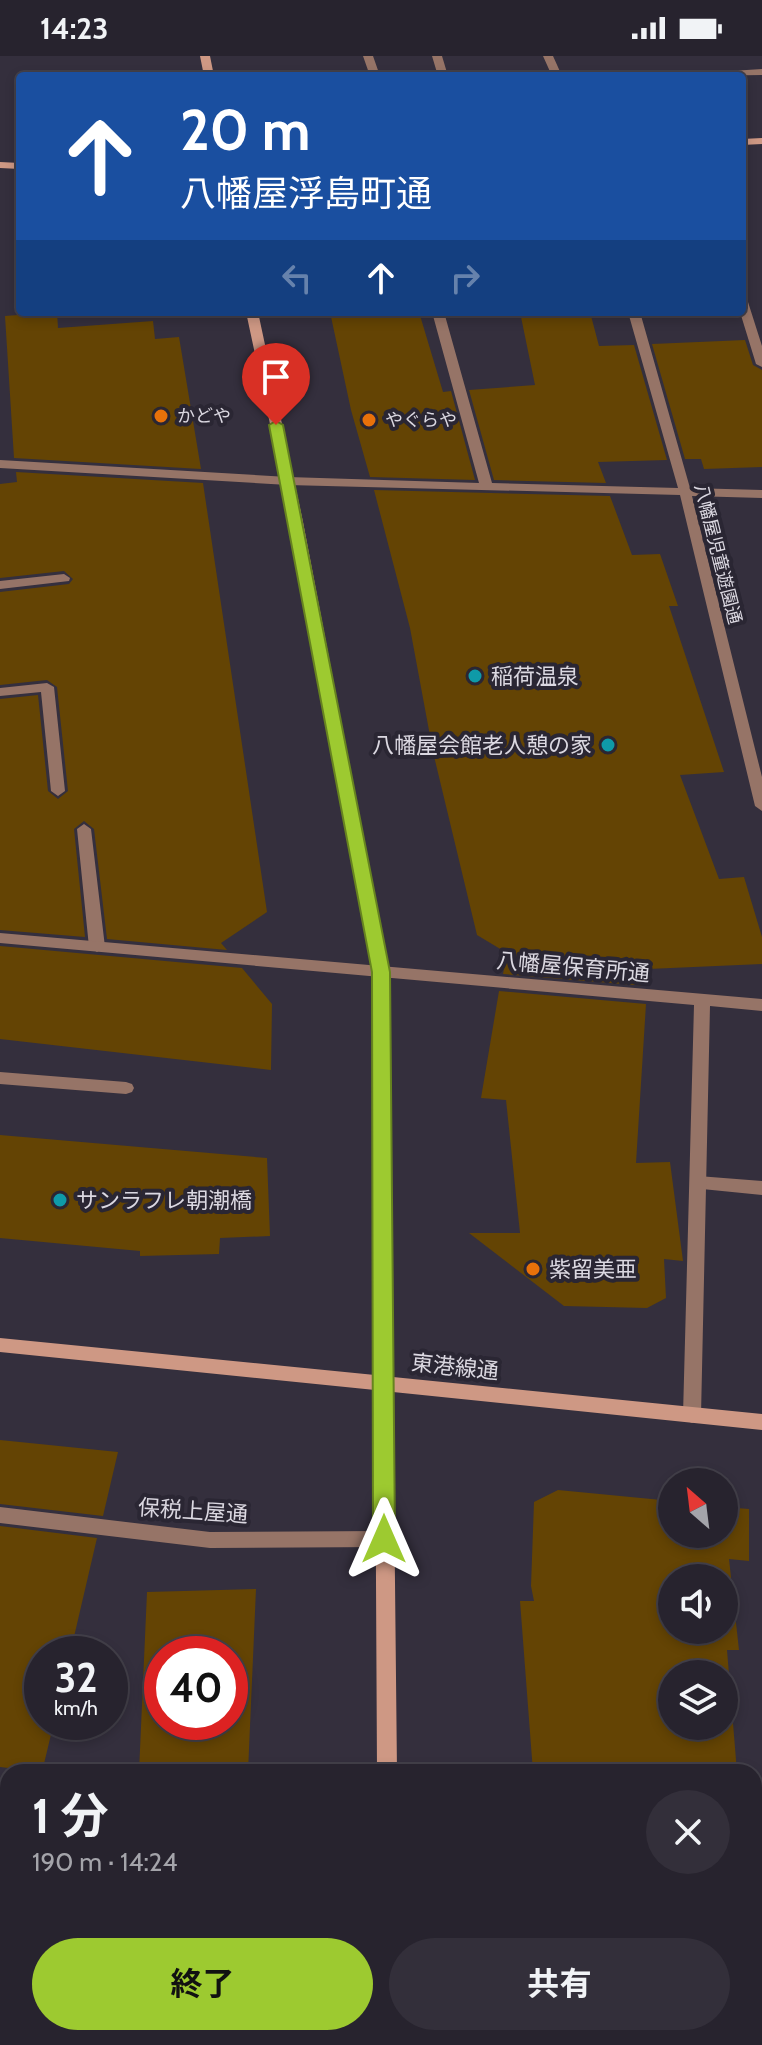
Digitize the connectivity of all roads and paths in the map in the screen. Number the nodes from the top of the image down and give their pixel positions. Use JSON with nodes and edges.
{"nodes":[{"id":1,"x":746,"y":314,"type":"edge"},
{"id":2,"x":253,"y":316,"type":"edge"},
{"id":3,"x":439,"y":316,"type":"edge"},
{"id":4,"x":635,"y":316,"type":"edge"},
{"id":5,"x":762,"y":364,"type":"edge"},
{"id":6,"x":0,"y":464,"type":"edge"},
{"id":7,"x":288,"y":481,"type":"junction"},
{"id":8,"x":486,"y":484,"type":"junction"},
{"id":9,"x":685,"y":491,"type":"junction"},
{"id":10,"x":762,"y":494,"type":"edge"},
{"id":11,"x":64,"y":578,"type":"dead end"},
{"id":12,"x":0,"y":585,"type":"edge"},
{"id":13,"x":0,"y":692,"type":"edge"},
{"id":14,"x":755,"y":756,"type":"edge"},
{"id":15,"x":58,"y":791,"type":"dead end"},
{"id":16,"x":762,"y":806,"type":"edge"},
{"id":17,"x":84,"y":829,"type":"dead end"},
{"id":18,"x":0,"y":938,"type":"edge"},
{"id":19,"x":97,"y":947,"type":"junction"},
{"id":20,"x":381,"y":972,"type":"junction"},
{"id":21,"x":702,"y":1000,"type":"junction"},
{"id":22,"x":762,"y":1005,"type":"edge"},
{"id":23,"x":0,"y":1078,"type":"edge"},
{"id":24,"x":126,"y":1088,"type":"dead end"},
{"id":25,"x":698,"y":1183,"type":"junction"},
{"id":26,"x":762,"y":1188,"type":"edge"},
{"id":27,"x":0,"y":1345,"type":"edge"},
{"id":28,"x":382,"y":1384,"type":"junction"},
{"id":29,"x":692,"y":1415,"type":"junction"},
{"id":30,"x":762,"y":1422,"type":"edge"},
{"id":31,"x":0,"y":1515,"type":"edge"},
{"id":32,"x":384,"y":1539,"type":"junction"},
{"id":33,"x":387,"y":1764,"type":"edge"}],
"edges":[{"from":1,"to":5,"type":"street"},
{"from":2,"to":7,"type":"street"},
{"from":3,"to":8,"type":"street"},
{"from":4,"to":9,"type":"street","name":"八幡屋児童遊園通"},
{"from":6,"to":7,"type":"street"},
{"from":7,"to":8,"type":"street"},
{"from":7,"to":20,"type":"street"},
{"from":8,"to":9,"type":"street"},
{"from":9,"to":10,"type":"street"},
{"from":9,"to":14,"type":"street","name":"八幡屋児童遊園通"},
{"from":11,"to":12,"type":"street"},
{"from":13,"to":15,"type":"street"},
{"from":14,"to":16,"type":"street","name":"八幡屋児童遊園通"},
{"from":17,"to":19,"type":"street"},
{"from":18,"to":19,"type":"street","name":"八幡屋保育所通"},
{"from":19,"to":20,"type":"street","name":"八幡屋保育所通"},
{"from":20,"to":21,"type":"street","name":"八幡屋保育所通"},
{"from":20,"to":28,"type":"street"},
{"from":21,"to":22,"type":"street","name":"八幡屋保育所通"},
{"from":21,"to":25,"type":"street"},
{"from":23,"to":24,"type":"street"},
{"from":25,"to":26,"type":"street"},
{"from":25,"to":29,"type":"street"},
{"from":27,"to":28,"type":"street","name":"東港線通"},
{"from":28,"to":29,"type":"street","name":"東港線通"},
{"from":28,"to":32,"type":"street"},
{"from":29,"to":30,"type":"street","name":"東港線通"},
{"from":31,"to":32,"type":"street","name":"保税上屋通"},
{"from":32,"to":33,"type":"street"}]}
